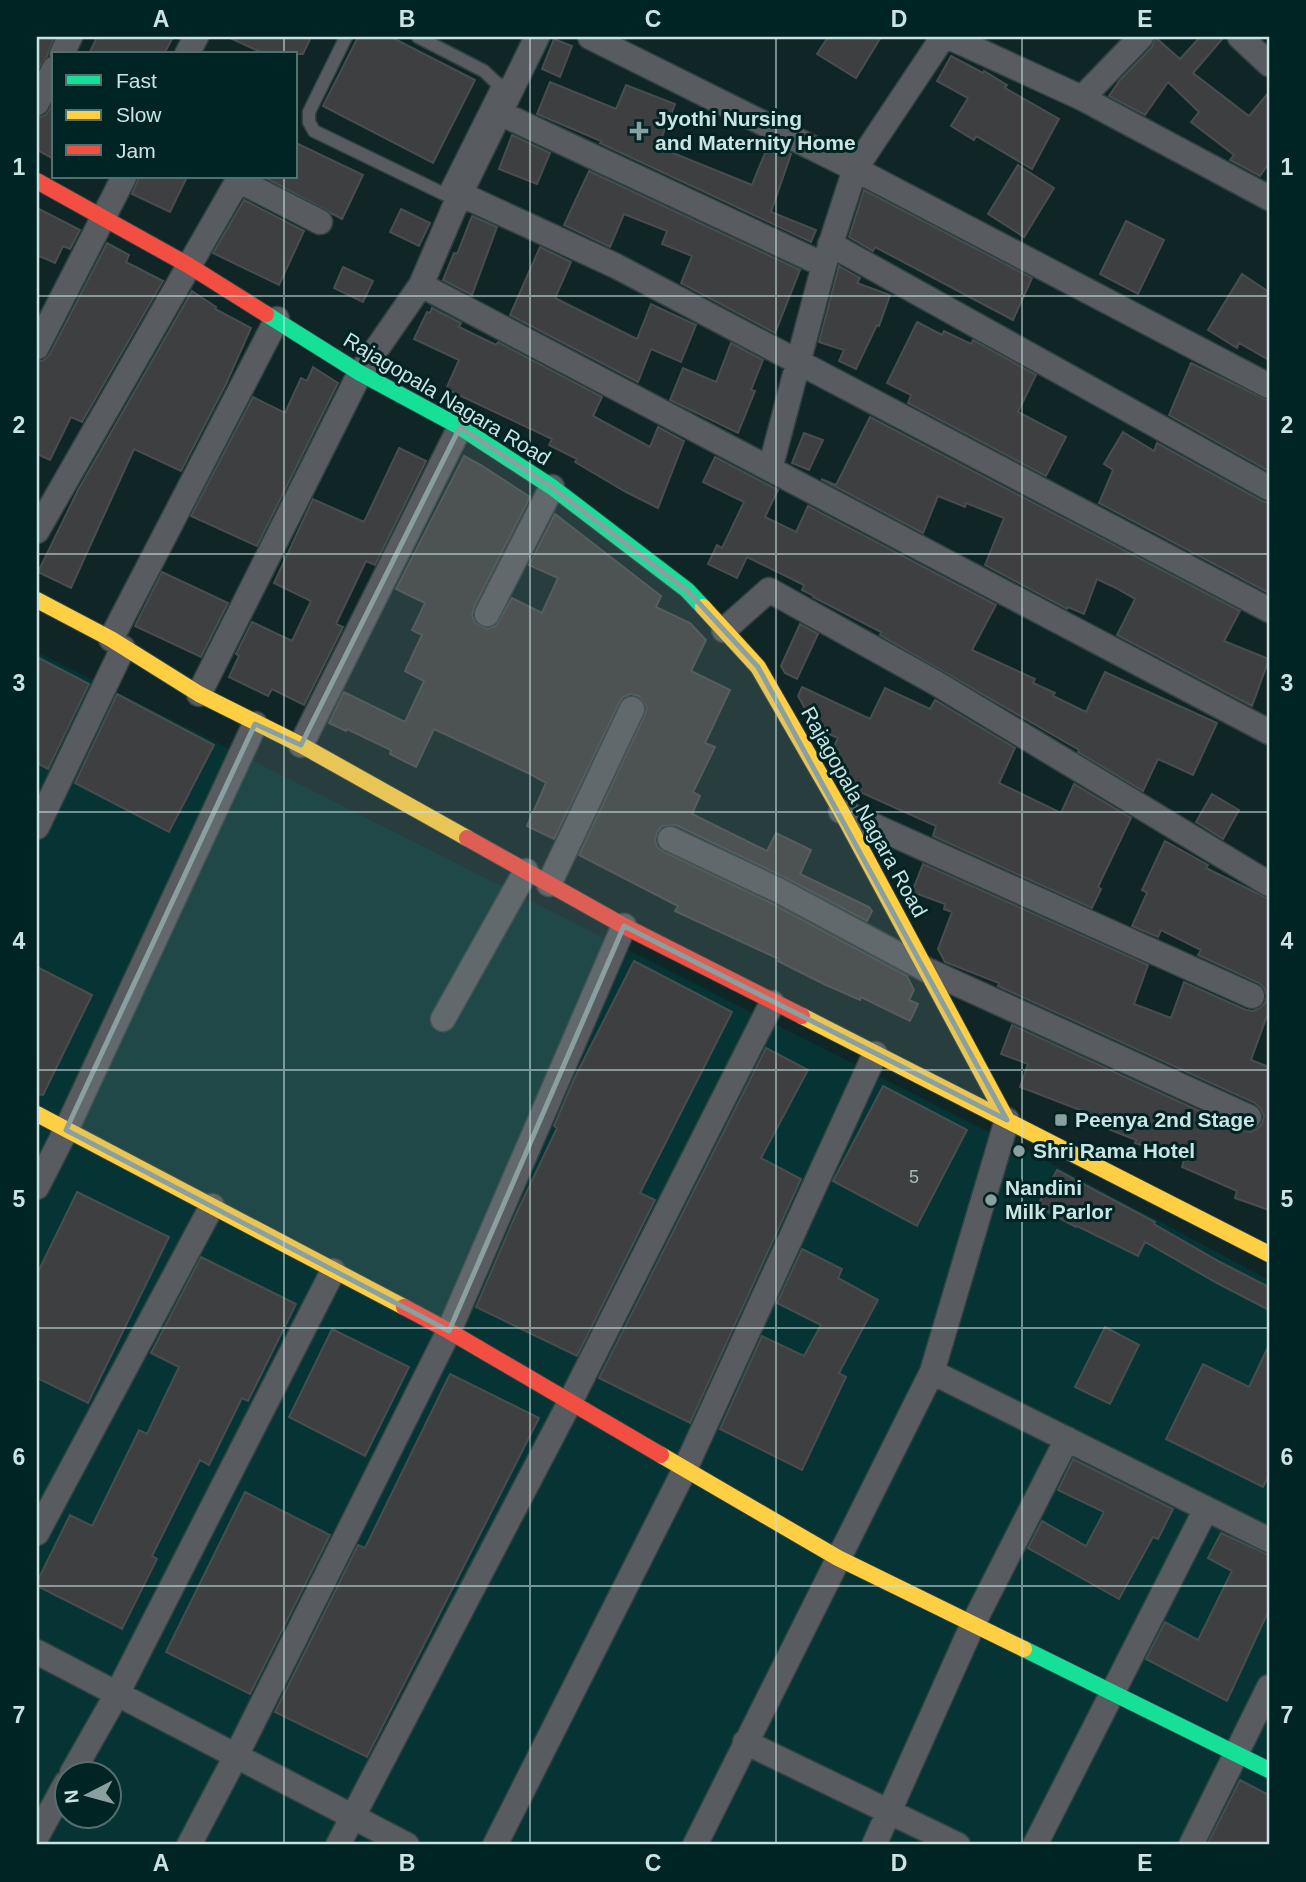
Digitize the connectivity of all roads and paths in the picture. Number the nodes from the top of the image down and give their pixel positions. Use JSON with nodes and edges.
{"nodes":[{"id":1,"x":346,"y":37,"type":"edge"},
{"id":2,"x":418,"y":37,"type":"edge"},
{"id":3,"x":537,"y":37,"type":"edge"},
{"id":4,"x":590,"y":37,"type":"edge"},
{"id":5,"x":943,"y":37,"type":"edge"},
{"id":6,"x":949,"y":37,"type":"edge"},
{"id":7,"x":1141,"y":37,"type":"edge"},
{"id":8,"x":1240,"y":37,"type":"edge"},
{"id":9,"x":1269,"y":64,"type":"edge"},
{"id":10,"x":52,"y":73,"type":"edge"},
{"id":11,"x":503,"y":96,"type":"junction"},
{"id":12,"x":1083,"y":98,"type":"junction"},
{"id":13,"x":37,"y":103,"type":"edge"},
{"id":14,"x":855,"y":169,"type":"junction"},
{"id":15,"x":124,"y":178,"type":"edge"},
{"id":16,"x":239,"y":178,"type":"edge"},
{"id":17,"x":37,"y":181,"type":"edge"},
{"id":18,"x":1266,"y":191,"type":"edge"},
{"id":19,"x":452,"y":194,"type":"junction"},
{"id":20,"x":103,"y":219,"type":"junction"},
{"id":21,"x":320,"y":222,"type":"dead end"},
{"id":22,"x":827,"y":254,"type":"junction"},
{"id":23,"x":188,"y":265,"type":"junction"},
{"id":24,"x":421,"y":285,"type":"junction"},
{"id":25,"x":277,"y":320,"type":"junction"},
{"id":26,"x":37,"y":347,"type":"edge"},
{"id":27,"x":797,"y":363,"type":"junction"},
{"id":28,"x":360,"y":373,"type":"junction"},
{"id":29,"x":1269,"y":386,"type":"edge"},
{"id":30,"x":460,"y":427,"type":"junction"},
{"id":31,"x":769,"y":469,"type":"junction"},
{"id":32,"x":552,"y":487,"type":"junction"},
{"id":33,"x":1269,"y":488,"type":"edge"},
{"id":34,"x":37,"y":531,"type":"edge"},
{"id":35,"x":37,"y":600,"type":"edge"},
{"id":36,"x":1269,"y":610,"type":"edge"},
{"id":37,"x":487,"y":614,"type":"dead end"},
{"id":38,"x":724,"y":630,"type":"junction"},
{"id":39,"x":117,"y":644,"type":"junction"},
{"id":40,"x":199,"y":694,"type":"junction"},
{"id":41,"x":632,"y":709,"type":"dead end"},
{"id":42,"x":255,"y":724,"type":"junction"},
{"id":43,"x":1269,"y":732,"type":"edge"},
{"id":44,"x":301,"y":745,"type":"junction"},
{"id":45,"x":841,"y":811,"type":"junction"},
{"id":46,"x":37,"y":827,"type":"edge"},
{"id":47,"x":670,"y":839,"type":"dead end"},
{"id":48,"x":526,"y":871,"type":"junction"},
{"id":49,"x":549,"y":884,"type":"junction"},
{"id":50,"x":1269,"y":884,"type":"edge"},
{"id":51,"x":624,"y":926,"type":"junction"},
{"id":52,"x":926,"y":970,"type":"junction"},
{"id":53,"x":1252,"y":996,"type":"dead end"},
{"id":54,"x":772,"y":1003,"type":"junction"},
{"id":55,"x":443,"y":1019,"type":"dead end"},
{"id":56,"x":874,"y":1054,"type":"junction"},
{"id":57,"x":37,"y":1114,"type":"edge"},
{"id":58,"x":1249,"y":1117,"type":"dead end"},
{"id":59,"x":1007,"y":1120,"type":"junction"},
{"id":60,"x":66,"y":1130,"type":"junction"},
{"id":61,"x":37,"y":1187,"type":"edge"},
{"id":62,"x":212,"y":1206,"type":"junction"},
{"id":63,"x":1268,"y":1249,"type":"edge"},
{"id":64,"x":333,"y":1271,"type":"junction"},
{"id":65,"x":449,"y":1331,"type":"junction"},
{"id":66,"x":932,"y":1372,"type":"junction"},
{"id":67,"x":570,"y":1402,"type":"junction"},
{"id":68,"x":1067,"y":1439,"type":"junction"},
{"id":69,"x":685,"y":1469,"type":"junction"},
{"id":70,"x":1206,"y":1509,"type":"junction"},
{"id":71,"x":37,"y":1533,"type":"edge"},
{"id":72,"x":1269,"y":1540,"type":"edge"},
{"id":73,"x":838,"y":1558,"type":"junction"},
{"id":74,"x":973,"y":1624,"type":"junction"},
{"id":75,"x":37,"y":1652,"type":"edge"},
{"id":76,"x":1269,"y":1687,"type":"edge"},
{"id":77,"x":1112,"y":1693,"type":"junction"},
{"id":78,"x":117,"y":1694,"type":"junction"},
{"id":79,"x":745,"y":1742,"type":"junction"},
{"id":80,"x":1235,"y":1753,"type":"junction"},
{"id":81,"x":236,"y":1756,"type":"junction"},
{"id":82,"x":80,"y":1759,"type":"edge"},
{"id":83,"x":1269,"y":1770,"type":"edge"},
{"id":84,"x":52,"y":1809,"type":"edge"},
{"id":85,"x":890,"y":1812,"type":"junction"},
{"id":86,"x":353,"y":1817,"type":"junction"},
{"id":87,"x":37,"y":1836,"type":"edge"},
{"id":88,"x":189,"y":1845,"type":"edge"},
{"id":89,"x":338,"y":1845,"type":"edge"},
{"id":90,"x":407,"y":1845,"type":"edge"},
{"id":91,"x":495,"y":1845,"type":"edge"},
{"id":92,"x":695,"y":1845,"type":"edge"},
{"id":93,"x":874,"y":1845,"type":"edge"},
{"id":94,"x":958,"y":1845,"type":"edge"},
{"id":95,"x":1035,"y":1845,"type":"edge"},
{"id":96,"x":1191,"y":1845,"type":"edge"}],
"edges":[{"from":1,"to":19,"type":"lane"},
{"from":2,"to":11,"type":"lane"},
{"from":3,"to":11,"type":"street"},
{"from":4,"to":14,"type":"street"},
{"from":5,"to":14,"type":"street"},
{"from":6,"to":12,"type":"street"},
{"from":7,"to":12,"type":"street"},
{"from":8,"to":9,"type":"street"},
{"from":10,"to":13,"type":"street"},
{"from":11,"to":19,"type":"street"},
{"from":11,"to":22,"type":"street"},
{"from":12,"to":18,"type":"street"},
{"from":14,"to":22,"type":"street"},
{"from":14,"to":29,"type":"street"},
{"from":15,"to":20,"type":"street"},
{"from":16,"to":21,"type":"street"},
{"from":16,"to":23,"type":"street"},
{"from":17,"to":20,"type":"street","name":"Rajagopala Nagara Road"},
{"from":19,"to":24,"type":"street"},
{"from":19,"to":27,"type":"street"},
{"from":20,"to":23,"type":"street","name":"Rajagopala Nagara Road"},
{"from":20,"to":26,"type":"street"},
{"from":22,"to":27,"type":"street"},
{"from":22,"to":33,"type":"street"},
{"from":23,"to":25,"type":"street","name":"Rajagopala Nagara Road"},
{"from":23,"to":34,"type":"street"},
{"from":24,"to":28,"type":"street"},
{"from":24,"to":31,"type":"street"},
{"from":25,"to":28,"type":"street","name":"Rajagopala Nagara Road"},
{"from":25,"to":39,"type":"street"},
{"from":27,"to":31,"type":"street"},
{"from":27,"to":36,"type":"street"},
{"from":28,"to":30,"type":"street","name":"Rajagopala Nagara Road"},
{"from":28,"to":40,"type":"street"},
{"from":30,"to":32,"type":"street","name":"Rajagopala Nagara Road"},
{"from":30,"to":44,"type":"street"},
{"from":31,"to":43,"type":"street"},
{"from":32,"to":37,"type":"street"},
{"from":32,"to":38,"type":"street","name":"Rajagopala Nagara Road"},
{"from":35,"to":39,"type":"street"},
{"from":38,"to":45,"type":"street","name":"Rajagopala Nagara Road"},
{"from":38,"to":50,"type":"street"},
{"from":39,"to":40,"type":"street"},
{"from":39,"to":46,"type":"street"},
{"from":40,"to":42,"type":"street"},
{"from":41,"to":49,"type":"street"},
{"from":42,"to":44,"type":"street"},
{"from":42,"to":60,"type":"street"},
{"from":44,"to":48,"type":"street"},
{"from":45,"to":52,"type":"street","name":"Rajagopala Nagara Road"},
{"from":45,"to":53,"type":"street"},
{"from":47,"to":52,"type":"street"},
{"from":48,"to":49,"type":"street"},
{"from":48,"to":55,"type":"street"},
{"from":49,"to":51,"type":"street"},
{"from":51,"to":54,"type":"street"},
{"from":51,"to":65,"type":"street"},
{"from":52,"to":58,"type":"street"},
{"from":52,"to":59,"type":"street","name":"Rajagopala Nagara Road"},
{"from":54,"to":56,"type":"street"},
{"from":54,"to":67,"type":"street"},
{"from":56,"to":59,"type":"street"},
{"from":56,"to":69,"type":"street"},
{"from":57,"to":60,"type":"street"},
{"from":59,"to":63,"type":"street"},
{"from":59,"to":66,"type":"street"},
{"from":60,"to":61,"type":"street"},
{"from":60,"to":62,"type":"street"},
{"from":62,"to":64,"type":"street"},
{"from":62,"to":71,"type":"street"},
{"from":64,"to":65,"type":"street"},
{"from":64,"to":78,"type":"street"},
{"from":65,"to":67,"type":"street"},
{"from":65,"to":81,"type":"street"},
{"from":66,"to":68,"type":"street"},
{"from":66,"to":73,"type":"street"},
{"from":67,"to":69,"type":"street"},
{"from":67,"to":86,"type":"street"},
{"from":68,"to":70,"type":"street"},
{"from":68,"to":74,"type":"street"},
{"from":69,"to":73,"type":"street"},
{"from":69,"to":91,"type":"street"},
{"from":70,"to":72,"type":"street"},
{"from":70,"to":77,"type":"street"},
{"from":73,"to":74,"type":"street"},
{"from":73,"to":79,"type":"street"},
{"from":74,"to":77,"type":"street"},
{"from":74,"to":85,"type":"street"},
{"from":75,"to":78,"type":"street"},
{"from":76,"to":80,"type":"street"},
{"from":77,"to":80,"type":"street"},
{"from":77,"to":95,"type":"street"},
{"from":78,"to":81,"type":"street"},
{"from":78,"to":82,"type":"street"},
{"from":79,"to":85,"type":"street"},
{"from":79,"to":92,"type":"street"},
{"from":80,"to":83,"type":"street"},
{"from":80,"to":96,"type":"street"},
{"from":81,"to":86,"type":"street"},
{"from":81,"to":88,"type":"street"},
{"from":84,"to":87,"type":"street"},
{"from":85,"to":93,"type":"street"},
{"from":85,"to":94,"type":"street"},
{"from":86,"to":89,"type":"street"},
{"from":86,"to":90,"type":"street"}]}
